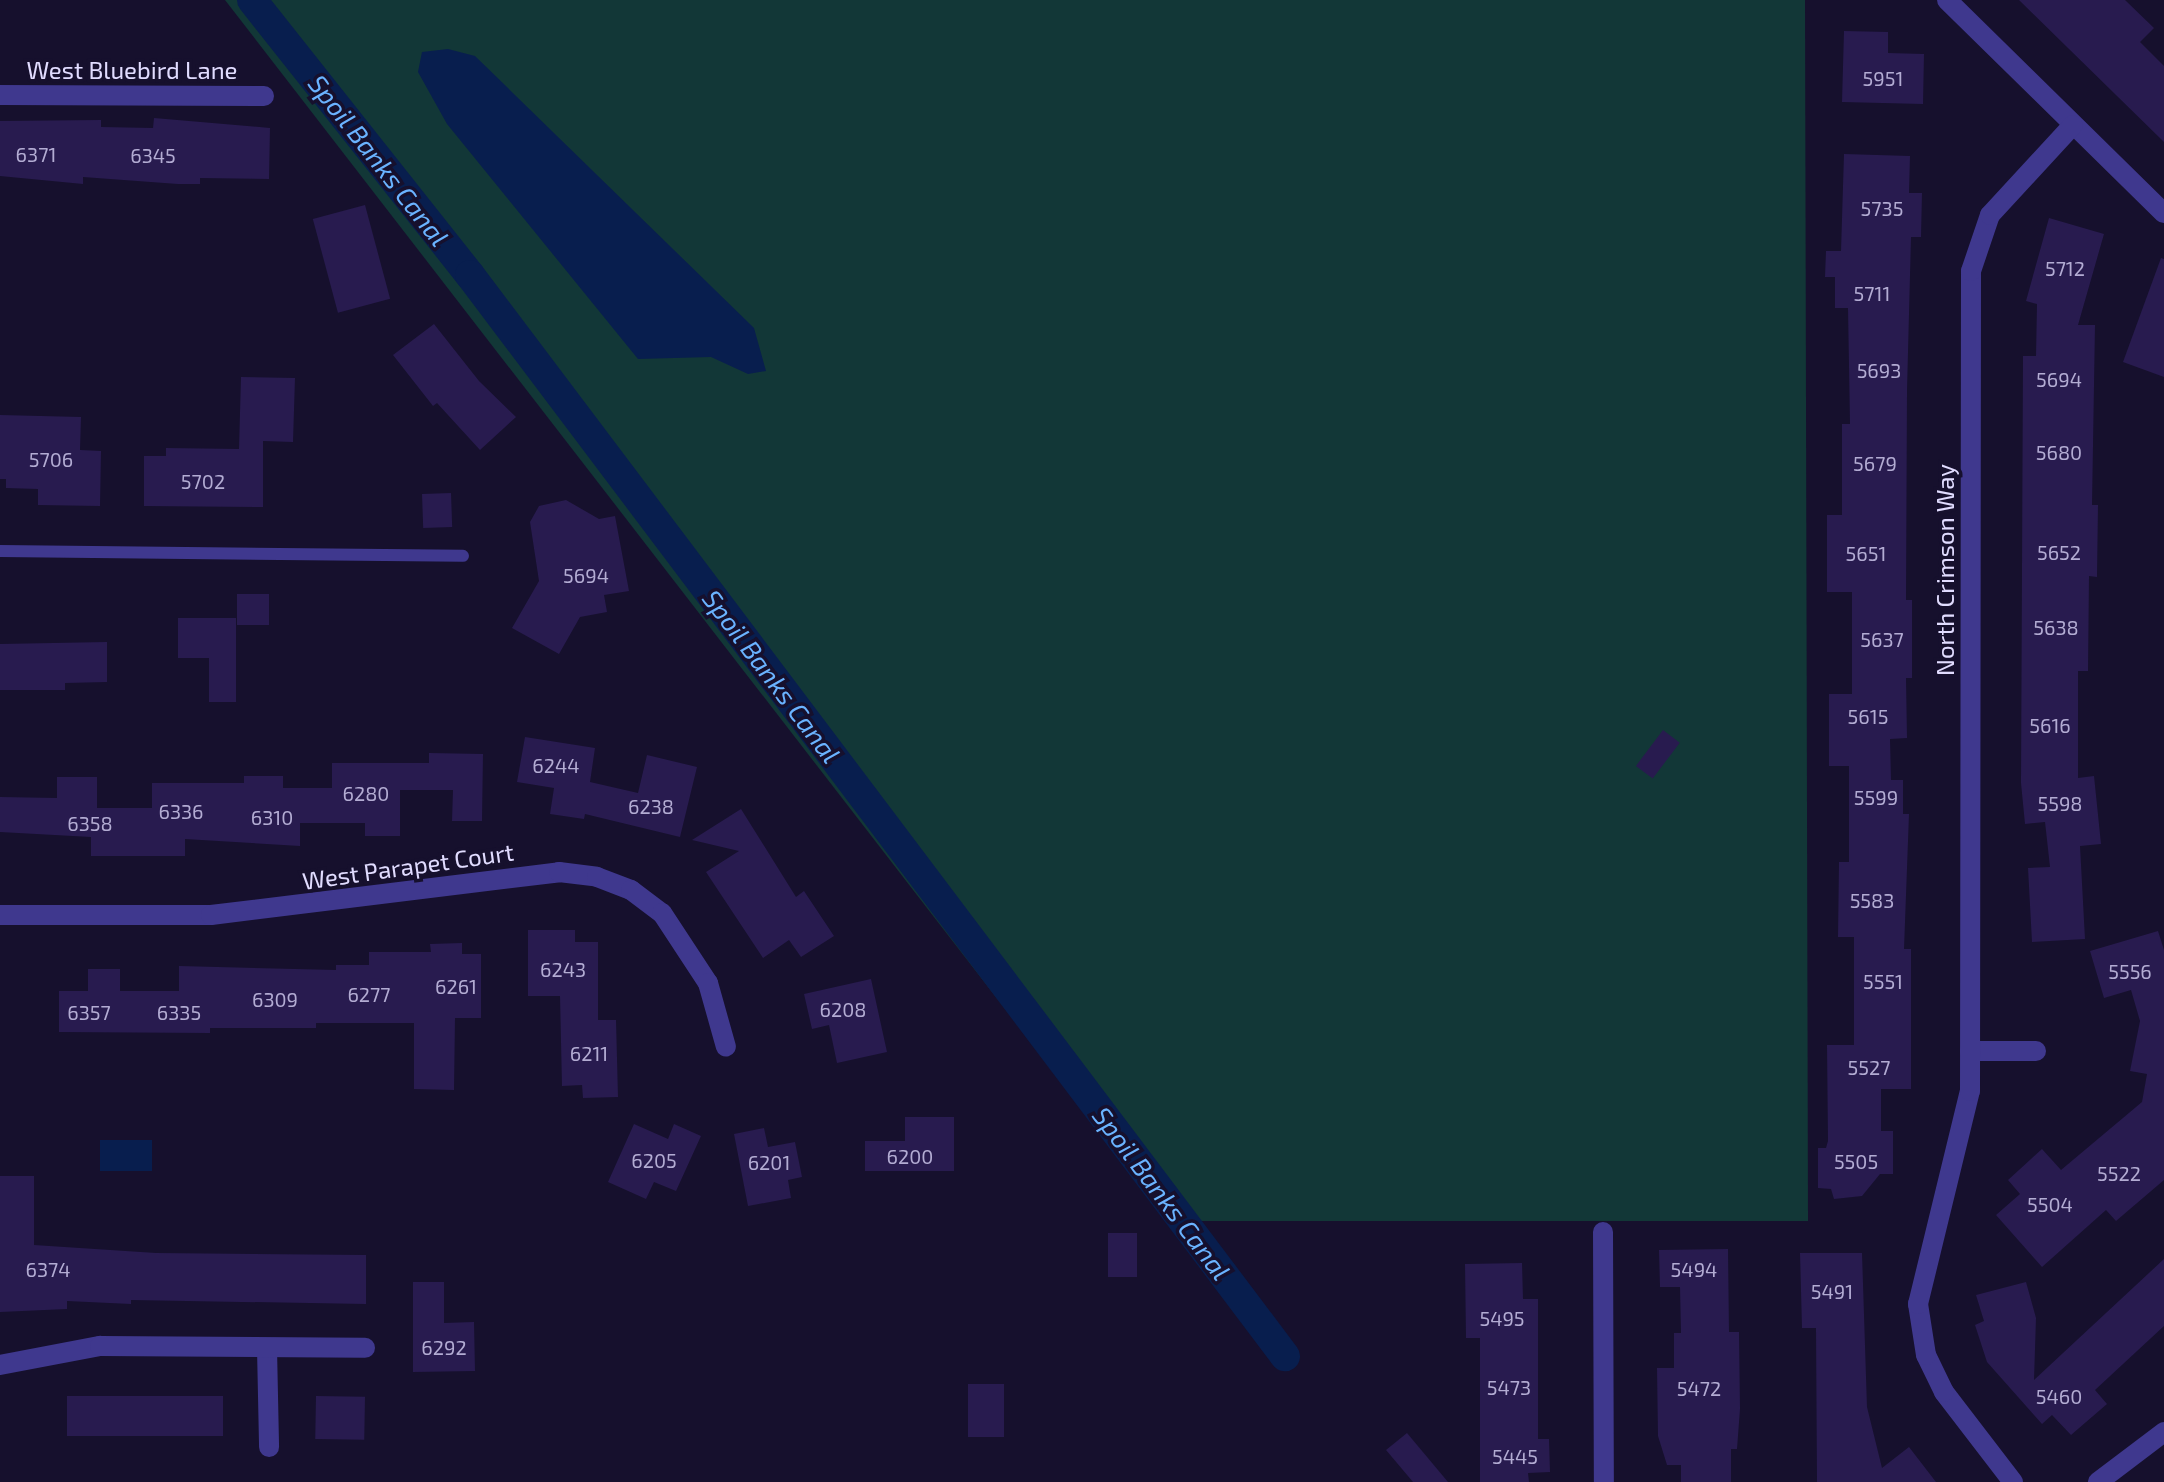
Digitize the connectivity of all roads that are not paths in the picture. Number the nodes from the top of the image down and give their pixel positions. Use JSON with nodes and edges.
{"nodes":[{"id":1,"x":1947,"y":0,"type":"edge"},
{"id":2,"x":0,"y":95,"type":"edge"},
{"id":3,"x":264,"y":96,"type":"dead end"},
{"id":4,"x":2073,"y":125,"type":"junction"},
{"id":5,"x":2164,"y":213,"type":"edge"},
{"id":6,"x":0,"y":551,"type":"edge"},
{"id":7,"x":463,"y":556,"type":"dead end"},
{"id":8,"x":0,"y":915,"type":"edge"},
{"id":9,"x":726,"y":1047,"type":"dead end"},
{"id":10,"x":1970,"y":1051,"type":"junction"},
{"id":11,"x":2036,"y":1051,"type":"dead end"},
{"id":12,"x":1603,"y":1232,"type":"dead end"},
{"id":13,"x":267,"y":1348,"type":"junction"},
{"id":14,"x":365,"y":1348,"type":"dead end"},
{"id":15,"x":0,"y":1365,"type":"edge"},
{"id":16,"x":2164,"y":1432,"type":"edge"},
{"id":17,"x":269,"y":1447,"type":"dead end"},
{"id":18,"x":1604,"y":1482,"type":"edge"},
{"id":19,"x":2013,"y":1482,"type":"edge"},
{"id":20,"x":2098,"y":1482,"type":"edge"}],
"edges":[{"from":1,"to":4,"type":"street"},
{"from":2,"to":3,"type":"street","name":"West Bluebird Lane"},
{"from":4,"to":5,"type":"street"},
{"from":4,"to":10,"type":"street","name":"North Crimson Way"},
{"from":6,"to":7,"type":"lane"},
{"from":8,"to":9,"type":"street","name":"West Parapet Court"},
{"from":10,"to":11,"type":"street"},
{"from":10,"to":19,"type":"street","name":"North Crimson Way"},
{"from":12,"to":18,"type":"street"},
{"from":13,"to":14,"type":"street"},
{"from":13,"to":15,"type":"street"},
{"from":13,"to":17,"type":"street"},
{"from":16,"to":20,"type":"street"}]}
